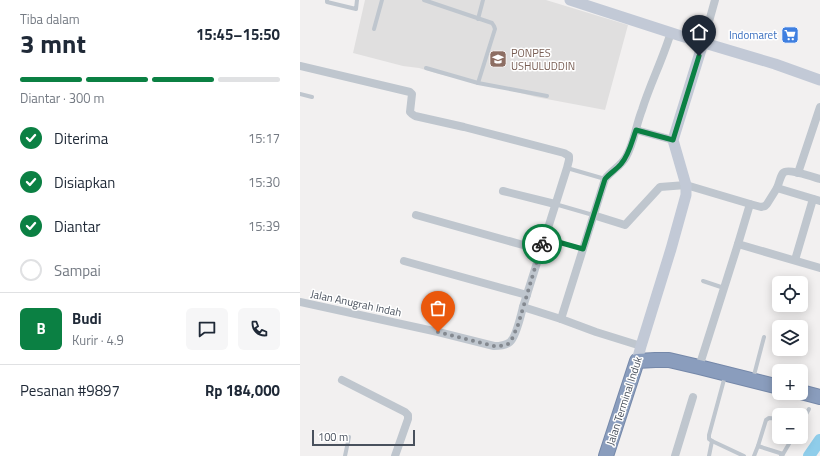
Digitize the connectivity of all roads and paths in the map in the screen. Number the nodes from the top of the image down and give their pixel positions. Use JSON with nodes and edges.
{"nodes":[{"id":1,"x":327,"y":0,"type":"edge"},
{"id":2,"x":357,"y":0,"type":"edge"},
{"id":3,"x":382,"y":0,"type":"edge"},
{"id":4,"x":424,"y":0,"type":"edge"},
{"id":5,"x":483,"y":0,"type":"edge"},
{"id":6,"x":570,"y":0,"type":"edge"},
{"id":7,"x":715,"y":0,"type":"edge"},
{"id":8,"x":478,"y":19,"type":"junction"},
{"id":9,"x":374,"y":30,"type":"dead end"},
{"id":10,"x":671,"y":32,"type":"junction"},
{"id":11,"x":703,"y":42,"type":"junction"},
{"id":12,"x":300,"y":66,"type":"edge"},
{"id":13,"x":426,"y":68,"type":"dead end"},
{"id":14,"x":820,"y":80,"type":"edge"},
{"id":15,"x":478,"y":83,"type":"junction"},
{"id":16,"x":300,"y":94,"type":"edge"},
{"id":17,"x":547,"y":96,"type":"dead end"},
{"id":18,"x":312,"y":97,"type":"dead end"},
{"id":19,"x":820,"y":107,"type":"edge"},
{"id":20,"x":636,"y":130,"type":"junction"},
{"id":21,"x":673,"y":140,"type":"junction"},
{"id":22,"x":566,"y":168,"type":"junction"},
{"id":23,"x":798,"y":173,"type":"junction"},
{"id":24,"x":605,"y":179,"type":"junction"},
{"id":25,"x":820,"y":179,"type":"edge"},
{"id":26,"x":686,"y":185,"type":"junction"},
{"id":27,"x":777,"y":188,"type":"junction"},
{"id":28,"x":503,"y":191,"type":"dead end"},
{"id":29,"x":816,"y":200,"type":"edge"},
{"id":30,"x":555,"y":204,"type":"junction"},
{"id":31,"x":750,"y":204,"type":"junction"},
{"id":32,"x":416,"y":215,"type":"dead end"},
{"id":33,"x":593,"y":215,"type":"junction"},
{"id":34,"x":544,"y":238,"type":"junction"},
{"id":35,"x":738,"y":244,"type":"junction"},
{"id":36,"x":583,"y":249,"type":"junction"},
{"id":37,"x":541,"y":250,"type":"junction"},
{"id":38,"x":404,"y":260,"type":"dead end"},
{"id":39,"x":795,"y":260,"type":"junction"},
{"id":40,"x":820,"y":268,"type":"edge"},
{"id":41,"x":703,"y":281,"type":"dead end"},
{"id":42,"x":724,"y":288,"type":"junction"},
{"id":43,"x":527,"y":295,"type":"junction"},
{"id":44,"x":300,"y":302,"type":"edge"},
{"id":45,"x":524,"y":306,"type":"junction"},
{"id":46,"x":561,"y":319,"type":"junction"},
{"id":47,"x":764,"y":337,"type":"dead end"},
{"id":48,"x":641,"y":346,"type":"junction"},
{"id":49,"x":637,"y":361,"type":"junction"},
{"id":50,"x":699,"y":367,"type":"junction"},
{"id":51,"x":725,"y":374,"type":"junction"},
{"id":52,"x":342,"y":380,"type":"dead end"},
{"id":53,"x":752,"y":381,"type":"junction"},
{"id":54,"x":772,"y":385,"type":"edge"},
{"id":55,"x":808,"y":394,"type":"edge"},
{"id":56,"x":818,"y":396,"type":"edge"},
{"id":57,"x":693,"y":397,"type":"dead end"},
{"id":58,"x":810,"y":409,"type":"dead end"},
{"id":59,"x":808,"y":412,"type":"edge"},
{"id":60,"x":772,"y":418,"type":"edge"},
{"id":61,"x":349,"y":437,"type":"dead end"},
{"id":62,"x":712,"y":441,"type":"junction"},
{"id":63,"x":789,"y":444,"type":"edge"},
{"id":64,"x":758,"y":446,"type":"junction"},
{"id":65,"x":732,"y":451,"type":"junction"},
{"id":66,"x":782,"y":455,"type":"edge"},
{"id":67,"x":345,"y":456,"type":"edge"},
{"id":68,"x":395,"y":456,"type":"edge"},
{"id":69,"x":606,"y":456,"type":"edge"},
{"id":70,"x":675,"y":456,"type":"edge"},
{"id":71,"x":709,"y":456,"type":"edge"},
{"id":72,"x":731,"y":456,"type":"edge"},
{"id":73,"x":744,"y":456,"type":"edge"},
{"id":74,"x":754,"y":456,"type":"edge"}],
"edges":[{"from":1,"to":2,"type":"lane"},
{"from":3,"to":9,"type":"lane"},
{"from":4,"to":8,"type":"lane"},
{"from":5,"to":8,"type":"lane"},
{"from":6,"to":10,"type":"street"},
{"from":7,"to":11,"type":"street"},
{"from":8,"to":15,"type":"lane"},
{"from":10,"to":11,"type":"street"},
{"from":10,"to":20,"type":"street"},
{"from":11,"to":14,"type":"street"},
{"from":11,"to":21,"type":"street"},
{"from":12,"to":22,"type":"street"},
{"from":13,"to":15,"type":"lane"},
{"from":15,"to":17,"type":"lane"},
{"from":16,"to":18,"type":"lane"},
{"from":19,"to":23,"type":"street"},
{"from":20,"to":21,"type":"street"},
{"from":20,"to":24,"type":"street"},
{"from":21,"to":26,"type":"street"},
{"from":22,"to":24,"type":"lane"},
{"from":22,"to":30,"type":"street","name":"Jalan Anugrah Indah"},
{"from":23,"to":25,"type":"street"},
{"from":23,"to":27,"type":"street"},
{"from":24,"to":33,"type":"street"},
{"from":26,"to":31,"type":"street"},
{"from":26,"to":33,"type":"street"},
{"from":26,"to":48,"type":"street","name":"Jalan Terminal Induk"},
{"from":27,"to":29,"type":"street"},
{"from":27,"to":31,"type":"street"},
{"from":28,"to":30,"type":"street"},
{"from":29,"to":39,"type":"street"},
{"from":30,"to":33,"type":"lane"},
{"from":30,"to":34,"type":"street","name":"Jalan Anugrah Indah"},
{"from":31,"to":35,"type":"street"},
{"from":32,"to":37,"type":"street"},
{"from":33,"to":36,"type":"street"},
{"from":34,"to":36,"type":"lane"},
{"from":34,"to":37,"type":"street","name":"Jalan Anugrah Indah"},
{"from":35,"to":39,"type":"street"},
{"from":35,"to":42,"type":"street"},
{"from":36,"to":46,"type":"street"},
{"from":37,"to":43,"type":"street","name":"Jalan Anugrah Indah"},
{"from":38,"to":43,"type":"street"},
{"from":39,"to":40,"type":"street"},
{"from":41,"to":42,"type":"lane"},
{"from":42,"to":50,"type":"street"},
{"from":43,"to":45,"type":"street","name":"Jalan Anugrah Indah"},
{"from":44,"to":45,"type":"street","name":"Jalan Anugrah Indah"},
{"from":45,"to":46,"type":"street"},
{"from":46,"to":48,"type":"street"},
{"from":47,"to":53,"type":"lane"},
{"from":48,"to":49,"type":"street","name":"Jalan Terminal Induk"},
{"from":49,"to":50,"type":"highway"},
{"from":49,"to":69,"type":"highway","name":"Jalan Terminal Induk"},
{"from":50,"to":51,"type":"highway"},
{"from":51,"to":53,"type":"highway"},
{"from":51,"to":62,"type":"lane"},
{"from":52,"to":68,"type":"street"},
{"from":53,"to":54,"type":"highway"},
{"from":55,"to":56,"type":"highway"},
{"from":57,"to":70,"type":"street"},
{"from":58,"to":59,"type":"lane"},
{"from":60,"to":64,"type":"lane"},
{"from":61,"to":67,"type":"lane"},
{"from":62,"to":65,"type":"lane"},
{"from":62,"to":71,"type":"lane"},
{"from":63,"to":66,"type":"lane"},
{"from":64,"to":66,"type":"lane"},
{"from":64,"to":74,"type":"lane"},
{"from":65,"to":72,"type":"lane"},
{"from":65,"to":73,"type":"lane"}]}
